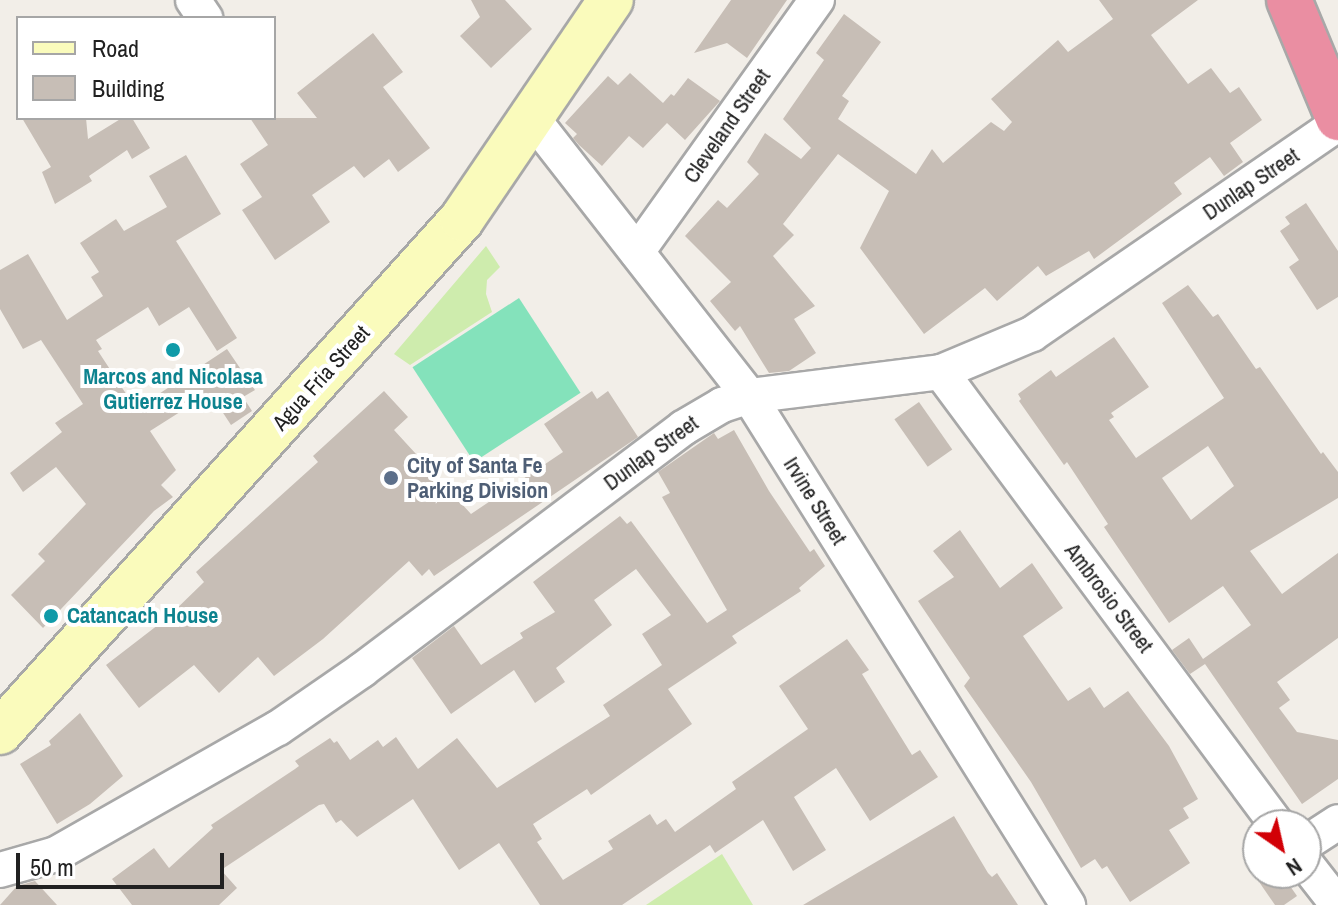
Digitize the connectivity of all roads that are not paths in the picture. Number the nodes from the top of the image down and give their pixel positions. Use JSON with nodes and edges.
{"nodes":[{"id":1,"x":611,"y":0,"type":"edge"},
{"id":2,"x":817,"y":0,"type":"edge"},
{"id":3,"x":1289,"y":0,"type":"edge"},
{"id":4,"x":532,"y":118,"type":"junction"},
{"id":5,"x":1338,"y":118,"type":"edge"},
{"id":6,"x":1338,"y":124,"type":"edge"},
{"id":7,"x":637,"y":252,"type":"junction"},
{"id":8,"x":941,"y":372,"type":"junction"},
{"id":9,"x":749,"y":396,"type":"junction"},
{"id":10,"x":0,"y":732,"type":"edge"},
{"id":11,"x":1265,"y":809,"type":"edge"},
{"id":12,"x":0,"y":870,"type":"edge"},
{"id":13,"x":1322,"y":884,"type":"edge"},
{"id":14,"x":1068,"y":905,"type":"edge"},
{"id":15,"x":1338,"y":905,"type":"edge"}],
"edges":[{"from":1,"to":4,"type":"street","name":"Agua Fria Street"},
{"from":2,"to":7,"type":"street","name":"Cleveland Street"},
{"from":3,"to":5,"type":"highway"},
{"from":4,"to":7,"type":"street","name":"Irvine Street"},
{"from":4,"to":10,"type":"street","name":"Agua Fria Street"},
{"from":6,"to":8,"type":"street","name":"Dunlap Street"},
{"from":7,"to":9,"type":"street","name":"Irvine Street"},
{"from":8,"to":9,"type":"street","name":"Dunlap Street"},
{"from":8,"to":11,"type":"street","name":"Ambrosio Street"},
{"from":9,"to":12,"type":"street","name":"Dunlap Street"},
{"from":9,"to":14,"type":"street","name":"Irvine Street"},
{"from":13,"to":15,"type":"street"}]}
